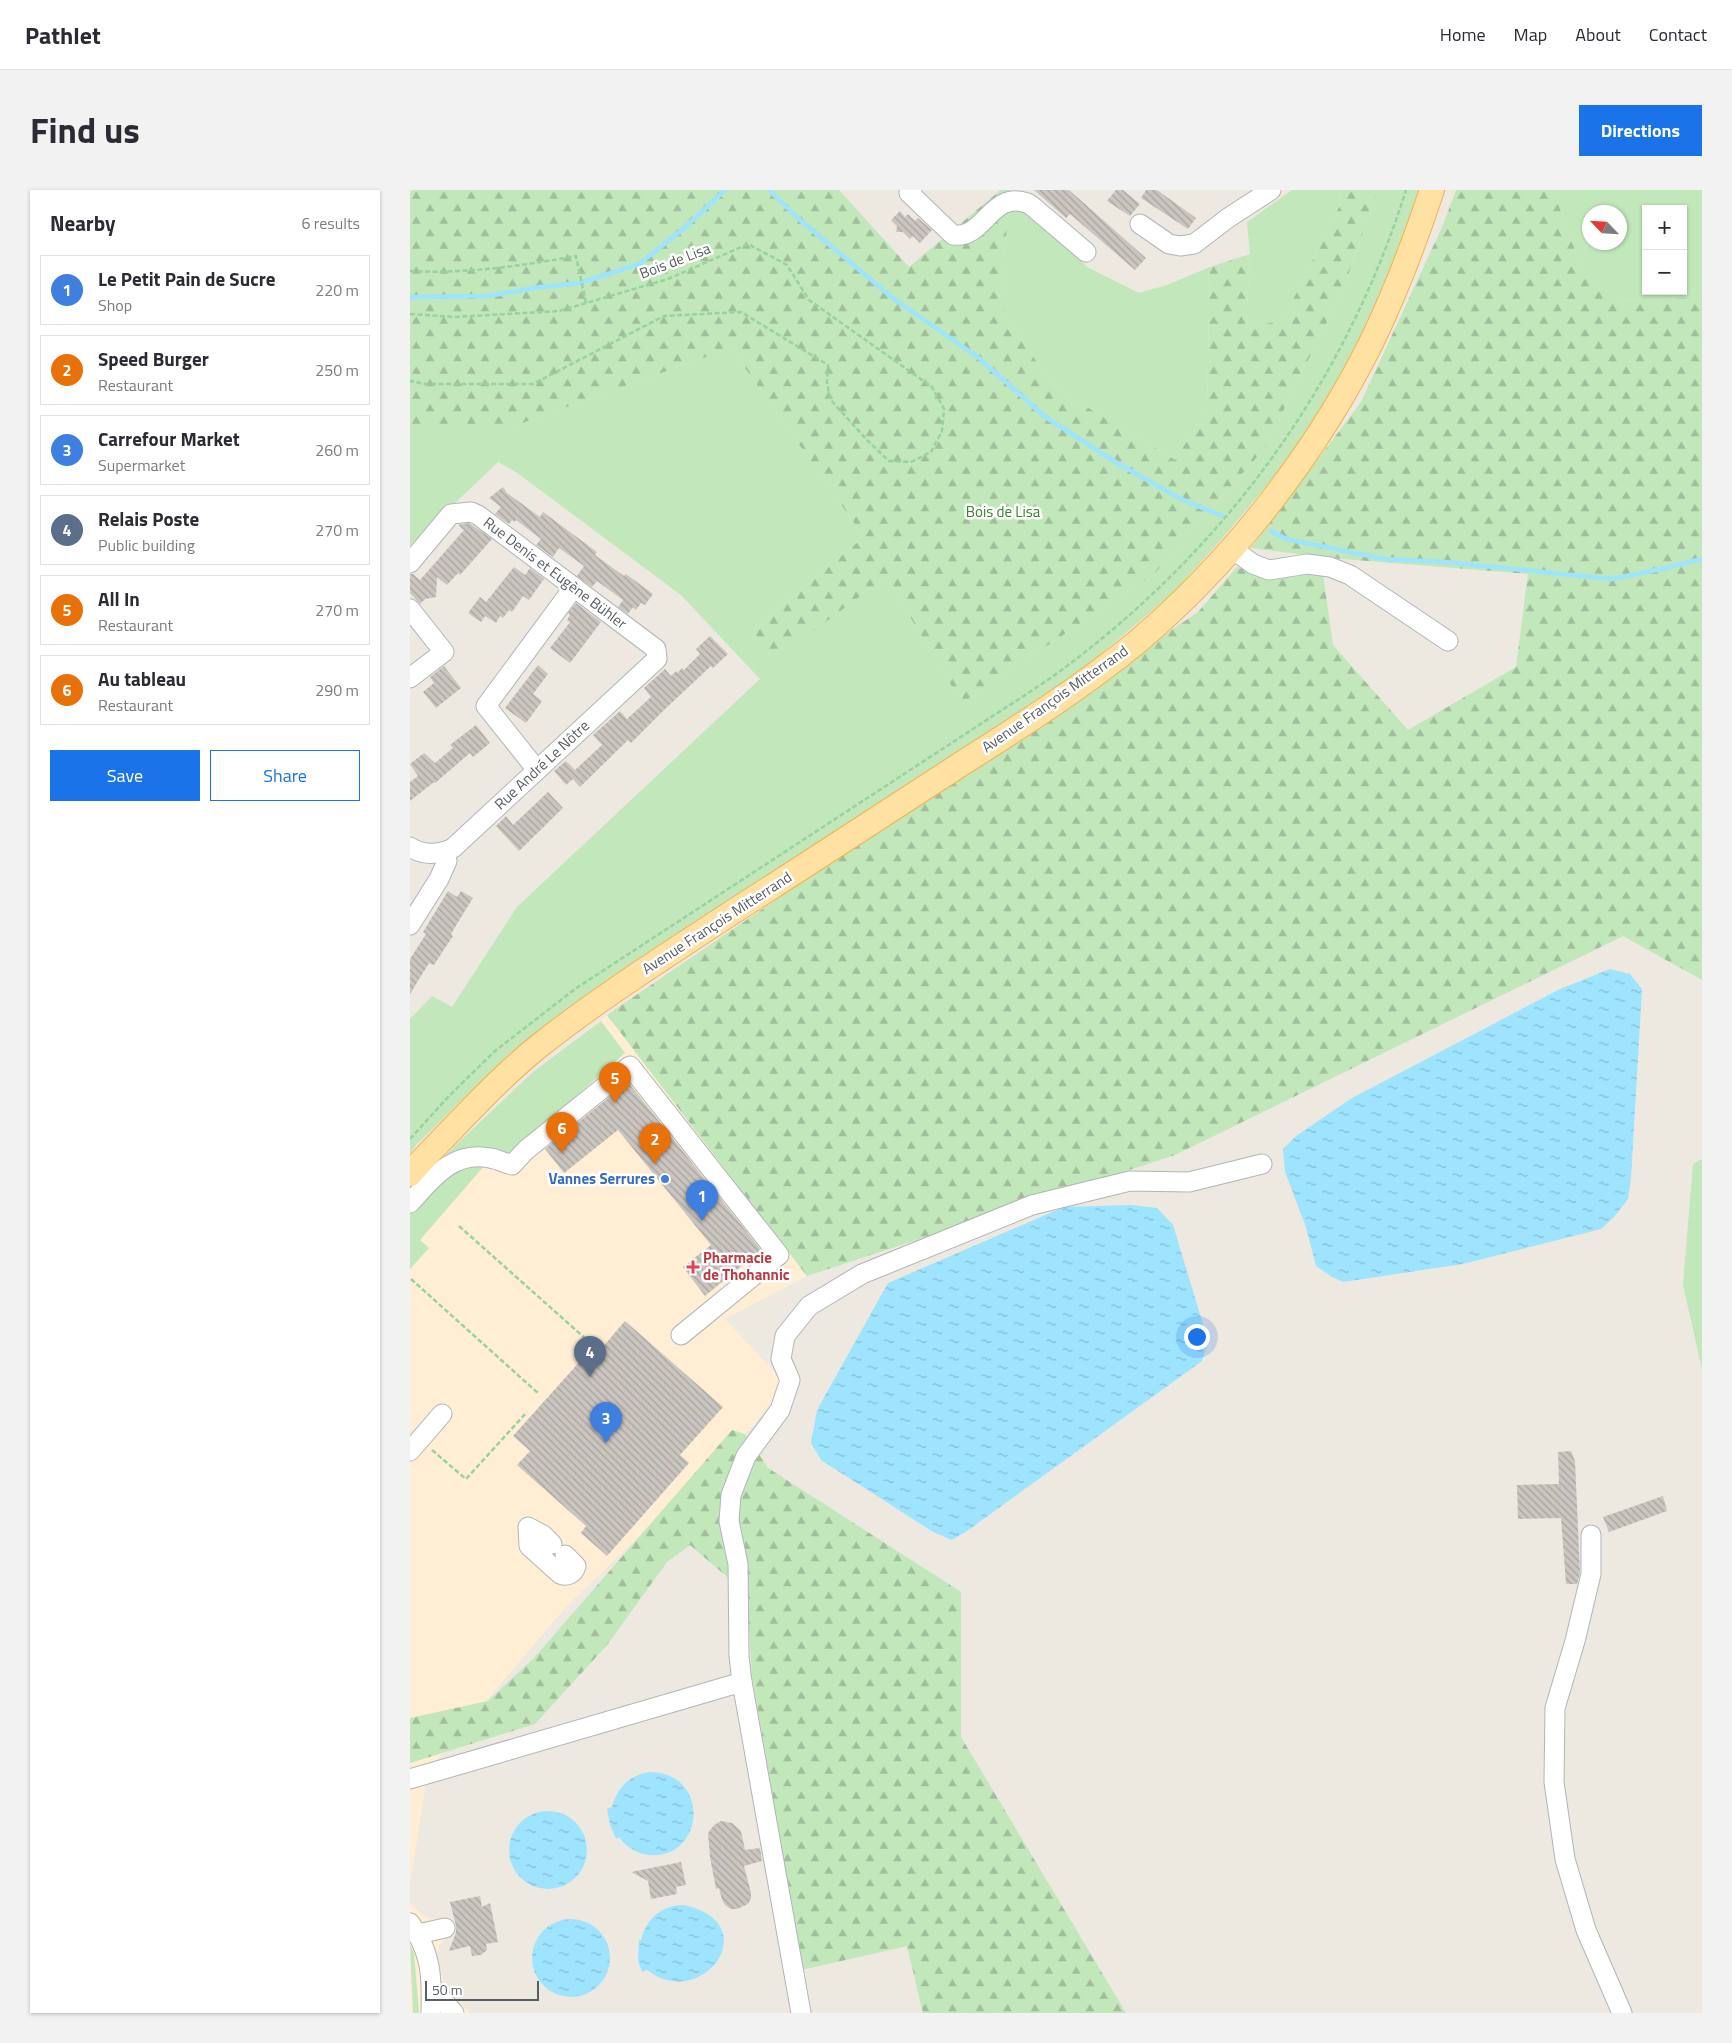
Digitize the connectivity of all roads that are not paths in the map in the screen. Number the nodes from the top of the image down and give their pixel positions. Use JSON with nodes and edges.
{"nodes":[{"id":1,"x":912,"y":190,"type":"edge"},
{"id":2,"x":1271,"y":190,"type":"edge"},
{"id":3,"x":1432,"y":190,"type":"edge"},
{"id":4,"x":1140,"y":224,"type":"dead end"},
{"id":5,"x":1086,"y":252,"type":"dead end"},
{"id":6,"x":1231,"y":548,"type":"junction"},
{"id":7,"x":410,"y":563,"type":"edge"},
{"id":8,"x":574,"y":588,"type":"junction"},
{"id":9,"x":410,"y":609,"type":"edge"},
{"id":10,"x":1448,"y":641,"type":"dead end"},
{"id":11,"x":656,"y":649,"type":"joint"},
{"id":12,"x":410,"y":678,"type":"edge"},
{"id":13,"x":537,"y":770,"type":"junction"},
{"id":14,"x":410,"y":847,"type":"edge"},
{"id":15,"x":444,"y":852,"type":"junction"},
{"id":16,"x":410,"y":925,"type":"edge"},
{"id":17,"x":1262,"y":1164,"type":"dead end"},
{"id":18,"x":410,"y":1174,"type":"edge"},
{"id":19,"x":410,"y":1203,"type":"edge"},
{"id":20,"x":681,"y":1335,"type":"dead end"},
{"id":21,"x":442,"y":1414,"type":"dead end"},
{"id":22,"x":419,"y":1450,"type":"edge"},
{"id":23,"x":1591,"y":1535,"type":"dead end"},
{"id":24,"x":742,"y":1682,"type":"junction"},
{"id":25,"x":410,"y":1778,"type":"edge"},
{"id":26,"x":414,"y":1928,"type":"edge"},
{"id":27,"x":445,"y":1928,"type":"dead end"},
{"id":28,"x":432,"y":1988,"type":"junction"},
{"id":29,"x":431,"y":2013,"type":"edge"},
{"id":30,"x":454,"y":2013,"type":"edge"},
{"id":31,"x":801,"y":2013,"type":"edge"},
{"id":32,"x":1622,"y":2013,"type":"edge"}],
"edges":[{"from":1,"to":5,"type":"street"},
{"from":2,"to":4,"type":"street"},
{"from":3,"to":6,"type":"main road","name":"Avenue François Mitterrand"},
{"from":6,"to":10,"type":"street"},
{"from":6,"to":18,"type":"main road","name":"Avenue François Mitterrand"},
{"from":7,"to":8,"type":"street","name":"Rue Denis et Eugène Bühler"},
{"from":8,"to":11,"type":"street","name":"Rue Denis et Eugène Bühler"},
{"from":8,"to":13,"type":"street"},
{"from":9,"to":12,"type":"street"},
{"from":11,"to":13,"type":"street","name":"Rue André Le Nôtre"},
{"from":13,"to":15,"type":"street","name":"Rue André Le Nôtre"},
{"from":14,"to":15,"type":"street"},
{"from":15,"to":16,"type":"street"},
{"from":17,"to":24,"type":"street"},
{"from":19,"to":20,"type":"street"},
{"from":21,"to":22,"type":"street"},
{"from":23,"to":32,"type":"street"},
{"from":24,"to":25,"type":"street"},
{"from":24,"to":31,"type":"street"},
{"from":26,"to":27,"type":"street"},
{"from":26,"to":28,"type":"street"},
{"from":28,"to":29,"type":"street"},
{"from":28,"to":30,"type":"street"}]}
